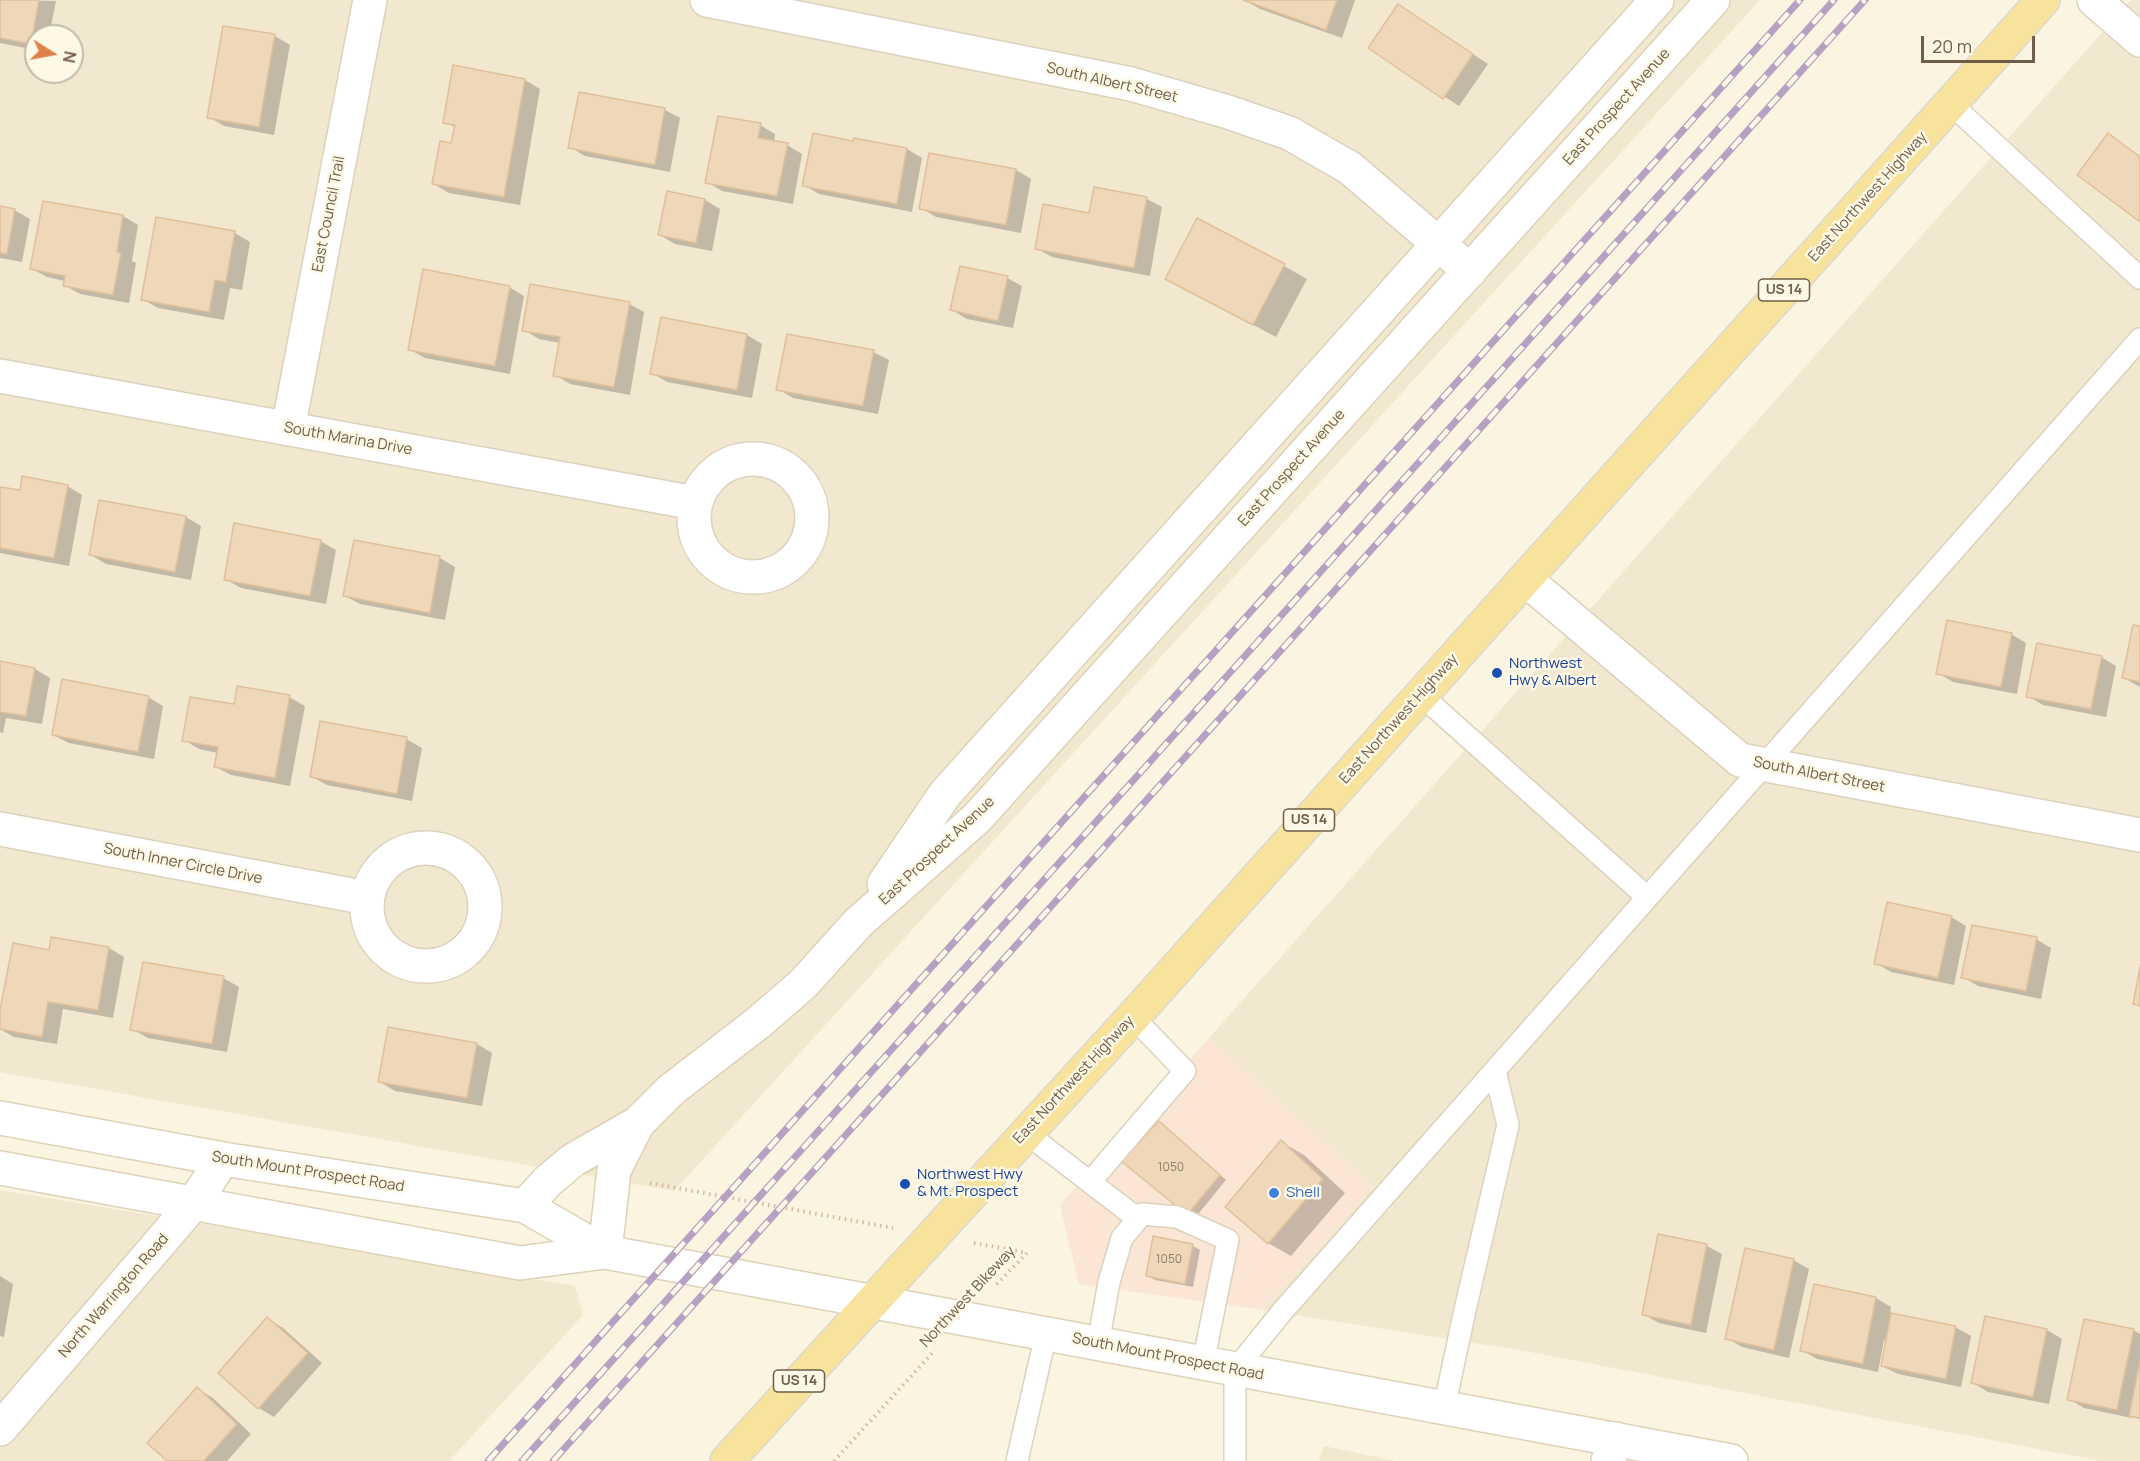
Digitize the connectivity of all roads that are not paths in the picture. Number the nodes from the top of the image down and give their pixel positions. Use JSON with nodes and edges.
{"nodes":[{"id":1,"x":370,"y":0,"type":"edge"},
{"id":2,"x":707,"y":0,"type":"edge"},
{"id":3,"x":1657,"y":0,"type":"edge"},
{"id":4,"x":1713,"y":0,"type":"edge"},
{"id":5,"x":2043,"y":0,"type":"edge"},
{"id":6,"x":2094,"y":0,"type":"edge"},
{"id":7,"x":2140,"y":40,"type":"edge"},
{"id":8,"x":1951,"y":105,"type":"junction"},
{"id":9,"x":1438,"y":244,"type":"junction"},
{"id":10,"x":1470,"y":271,"type":"junction"},
{"id":11,"x":2140,"y":278,"type":"edge"},
{"id":12,"x":2140,"y":339,"type":"edge"},
{"id":13,"x":0,"y":376,"type":"edge"},
{"id":14,"x":288,"y":429,"type":"junction"},
{"id":15,"x":695,"y":503,"type":"dead end"},
{"id":16,"x":1525,"y":579,"type":"junction"},
{"id":17,"x":1421,"y":695,"type":"junction"},
{"id":18,"x":1766,"y":765,"type":"junction"},
{"id":19,"x":0,"y":829,"type":"edge"},
{"id":20,"x":2140,"y":835,"type":"edge"},
{"id":21,"x":1647,"y":897,"type":"junction"},
{"id":22,"x":367,"y":898,"type":"dead end"},
{"id":23,"x":858,"y":923,"type":"junction"},
{"id":24,"x":1133,"y":1017,"type":"junction"},
{"id":25,"x":1495,"y":1071,"type":"junction"},
{"id":26,"x":0,"y":1118,"type":"edge"},
{"id":27,"x":638,"y":1123,"type":"junction"},
{"id":28,"x":1026,"y":1133,"type":"junction"},
{"id":29,"x":223,"y":1159,"type":"junction"},
{"id":30,"x":0,"y":1168,"type":"edge"},
{"id":31,"x":1090,"y":1182,"type":"junction"},
{"id":32,"x":193,"y":1204,"type":"junction"},
{"id":33,"x":525,"y":1206,"type":"junction"},
{"id":34,"x":1138,"y":1219,"type":"junction"},
{"id":35,"x":605,"y":1252,"type":"junction"},
{"id":36,"x":871,"y":1302,"type":"junction"},
{"id":37,"x":1047,"y":1334,"type":"junction"},
{"id":38,"x":1098,"y":1344,"type":"junction"},
{"id":39,"x":1203,"y":1363,"type":"junction"},
{"id":40,"x":1235,"y":1370,"type":"junction"},
{"id":41,"x":1444,"y":1408,"type":"junction"},
{"id":42,"x":0,"y":1429,"type":"edge"},
{"id":43,"x":1612,"y":1450,"type":"edge"},
{"id":44,"x":727,"y":1461,"type":"edge"},
{"id":45,"x":1017,"y":1461,"type":"edge"},
{"id":46,"x":1235,"y":1461,"type":"edge"},
{"id":47,"x":1731,"y":1461,"type":"edge"}],
"edges":[{"from":1,"to":14,"type":"street","name":"East Council Trail"},
{"from":2,"to":9,"type":"street","name":"South Albert Street"},
{"from":3,"to":9,"type":"street","name":"East Prospect Avenue"},
{"from":4,"to":10,"type":"street","name":"East Prospect Avenue"},
{"from":5,"to":8,"type":"main road","name":"East Northwest Highway","number":"US 14"},
{"from":6,"to":7,"type":"street"},
{"from":8,"to":11,"type":"lane"},
{"from":8,"to":16,"type":"main road","name":"East Northwest Highway","number":"US 14"},
{"from":9,"to":10,"type":"street","name":"South Albert Street"},
{"from":9,"to":23,"type":"street","name":"East Prospect Avenue"},
{"from":10,"to":23,"type":"street","name":"East Prospect Avenue"},
{"from":12,"to":18,"type":"lane"},
{"from":13,"to":14,"type":"street","name":"South Marina Drive"},
{"from":14,"to":15,"type":"street","name":"South Marina Drive"},
{"from":16,"to":17,"type":"main road","name":"East Northwest Highway","number":"US 14"},
{"from":16,"to":18,"type":"street","name":"South Albert Street"},
{"from":17,"to":21,"type":"lane"},
{"from":17,"to":24,"type":"main road","name":"East Northwest Highway","number":"US 14"},
{"from":18,"to":20,"type":"street","name":"South Albert Street"},
{"from":18,"to":21,"type":"lane"},
{"from":19,"to":22,"type":"street","name":"South Inner Circle Drive"},
{"from":21,"to":25,"type":"lane"},
{"from":23,"to":27,"type":"street","name":"East Prospect Avenue"},
{"from":24,"to":28,"type":"main road","name":"East Northwest Highway","number":"US 14"},
{"from":24,"to":31,"type":"lane"},
{"from":25,"to":40,"type":"lane"},
{"from":25,"to":41,"type":"lane"},
{"from":26,"to":29,"type":"street","name":"South Mount Prospect Road"},
{"from":27,"to":33,"type":"street"},
{"from":27,"to":35,"type":"street","name":"East Prospect Avenue"},
{"from":28,"to":31,"type":"lane"},
{"from":28,"to":36,"type":"main road","name":"East Northwest Highway","number":"US 14"},
{"from":29,"to":32,"type":"street","name":"North Warrington Road"},
{"from":29,"to":33,"type":"street","name":"South Mount Prospect Road"},
{"from":30,"to":32,"type":"street","name":"South Mount Prospect Road"},
{"from":31,"to":34,"type":"lane"},
{"from":32,"to":35,"type":"street","name":"South Mount Prospect Road"},
{"from":32,"to":42,"type":"street","name":"North Warrington Road"},
{"from":33,"to":35,"type":"street","name":"South Mount Prospect Road"},
{"from":34,"to":38,"type":"lane"},
{"from":34,"to":39,"type":"lane"},
{"from":35,"to":36,"type":"street","name":"South Mount Prospect Road"},
{"from":36,"to":37,"type":"street","name":"South Mount Prospect Road"},
{"from":36,"to":44,"type":"main road","name":"East Northwest Highway","number":"US 14"},
{"from":37,"to":38,"type":"street","name":"South Mount Prospect Road"},
{"from":37,"to":45,"type":"lane"},
{"from":38,"to":39,"type":"street","name":"South Mount Prospect Road"},
{"from":39,"to":40,"type":"street","name":"South Mount Prospect Road"},
{"from":40,"to":41,"type":"street","name":"South Mount Prospect Road"},
{"from":40,"to":46,"type":"lane"},
{"from":41,"to":43,"type":"street","name":"South Mount Prospect Road"},
{"from":43,"to":47,"type":"street","name":"South Mount Prospect Road"}]}
